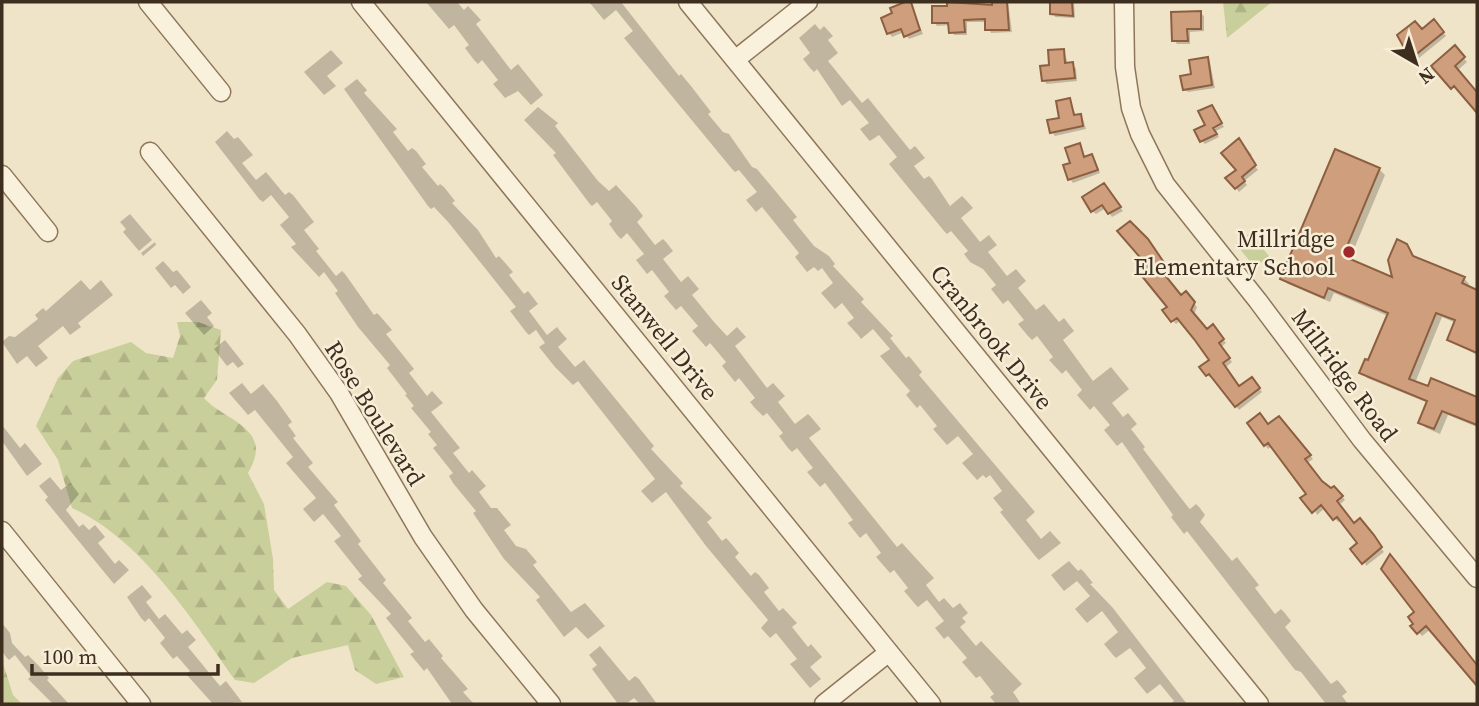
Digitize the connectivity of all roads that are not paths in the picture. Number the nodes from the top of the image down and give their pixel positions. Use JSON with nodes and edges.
{"nodes":[{"id":1,"x":148,"y":2,"type":"edge"},
{"id":2,"x":361,"y":2,"type":"edge"},
{"id":3,"x":688,"y":2,"type":"edge"},
{"id":4,"x":808,"y":2,"type":"edge"},
{"id":5,"x":1124,"y":2,"type":"edge"},
{"id":6,"x":735,"y":60,"type":"junction"},
{"id":7,"x":221,"y":92,"type":"dead end"},
{"id":8,"x":150,"y":152,"type":"dead end"},
{"id":9,"x":2,"y":175,"type":"edge"},
{"id":10,"x":48,"y":232,"type":"dead end"},
{"id":11,"x":2,"y":531,"type":"edge"},
{"id":12,"x":1477,"y":578,"type":"edge"},
{"id":13,"x":889,"y":652,"type":"junction"},
{"id":14,"x":141,"y":704,"type":"edge"},
{"id":15,"x":551,"y":704,"type":"edge"},
{"id":16,"x":824,"y":704,"type":"edge"},
{"id":17,"x":931,"y":704,"type":"edge"},
{"id":18,"x":1259,"y":704,"type":"edge"}],
"edges":[{"from":1,"to":7,"type":"street"},
{"from":2,"to":13,"type":"street","name":"Stanwell Drive"},
{"from":3,"to":6,"type":"street","name":"Cranbrook Drive"},
{"from":4,"to":6,"type":"street"},
{"from":5,"to":12,"type":"street","name":"Millridge Road"},
{"from":6,"to":18,"type":"street","name":"Cranbrook Drive"},
{"from":8,"to":15,"type":"street","name":"Rose Boulevard"},
{"from":9,"to":10,"type":"street"},
{"from":11,"to":14,"type":"street"},
{"from":13,"to":16,"type":"street"},
{"from":13,"to":17,"type":"street","name":"Stanwell Drive"}]}
